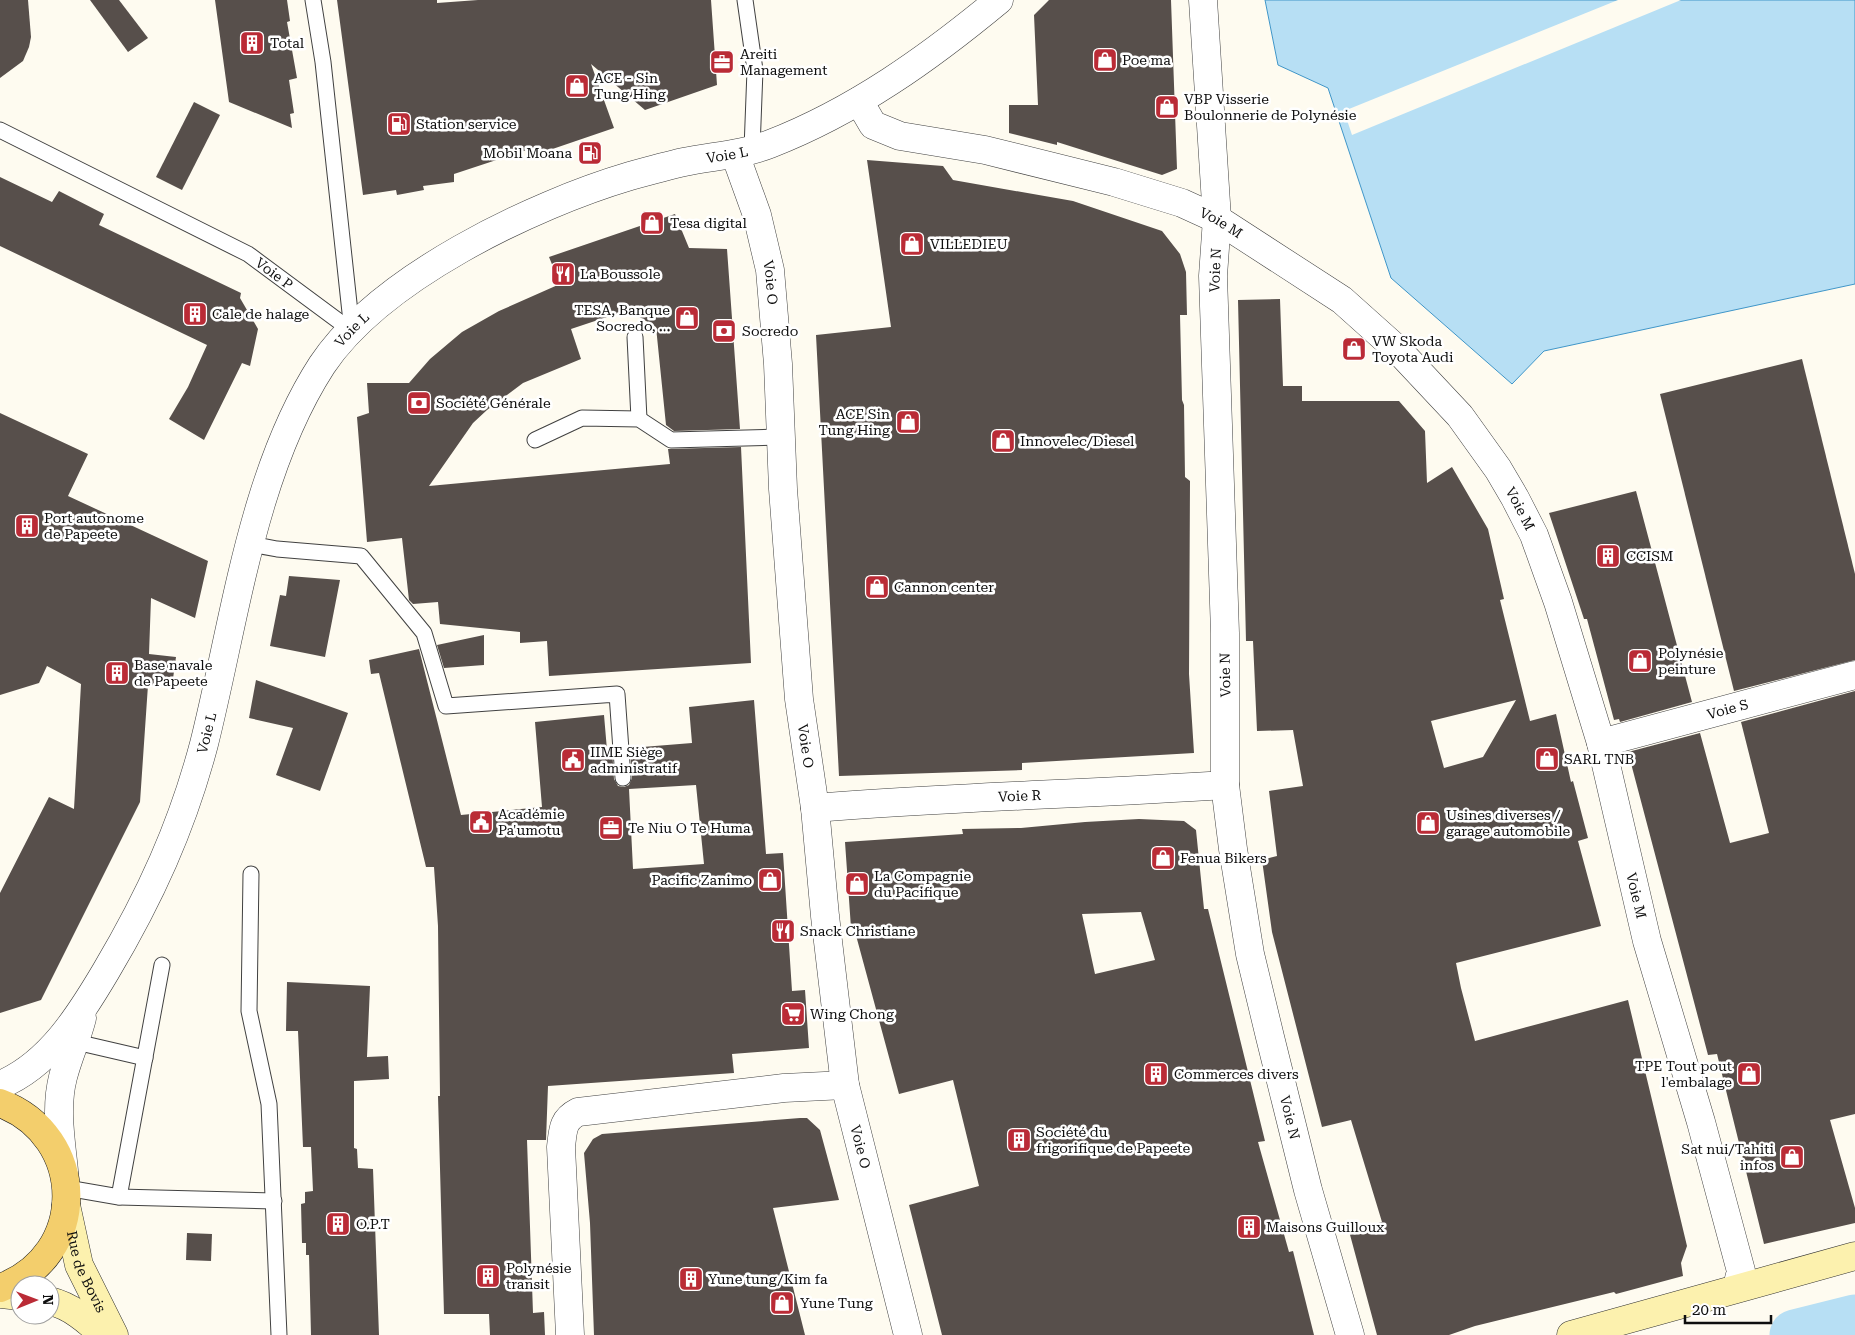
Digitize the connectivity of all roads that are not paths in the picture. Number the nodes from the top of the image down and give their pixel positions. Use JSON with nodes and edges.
{"nodes":[{"id":1,"x":313,"y":0,"type":"edge"},
{"id":2,"x":745,"y":0,"type":"edge"},
{"id":3,"x":999,"y":0,"type":"edge"},
{"id":4,"x":1204,"y":0,"type":"edge"},
{"id":5,"x":858,"y":101,"type":"junction"},
{"id":6,"x":0,"y":130,"type":"edge"},
{"id":7,"x":744,"y":152,"type":"junction"},
{"id":8,"x":1217,"y":219,"type":"junction"},
{"id":9,"x":352,"y":331,"type":"junction"},
{"id":10,"x":635,"y":337,"type":"dead end"},
{"id":11,"x":639,"y":419,"type":"junction"},
{"id":12,"x":780,"y":437,"type":"junction"},
{"id":13,"x":535,"y":440,"type":"dead end"},
{"id":14,"x":250,"y":544,"type":"junction"},
{"id":15,"x":1855,"y":674,"type":"edge"},
{"id":16,"x":1601,"y":743,"type":"junction"},
{"id":17,"x":622,"y":778,"type":"dead end"},
{"id":18,"x":1225,"y":785,"type":"junction"},
{"id":19,"x":815,"y":808,"type":"junction"},
{"id":20,"x":251,"y":874,"type":"dead end"},
{"id":21,"x":162,"y":964,"type":"dead end"},
{"id":22,"x":85,"y":1006,"type":"junction"},
{"id":23,"x":76,"y":1042,"type":"junction"},
{"id":24,"x":145,"y":1058,"type":"junction"},
{"id":25,"x":0,"y":1085,"type":"edge"},
{"id":26,"x":845,"y":1085,"type":"junction"},
{"id":27,"x":0,"y":1103,"type":"edge"},
{"id":28,"x":66,"y":1188,"type":"junction"},
{"id":29,"x":119,"y":1197,"type":"junction"},
{"id":30,"x":274,"y":1201,"type":"junction"},
{"id":31,"x":1855,"y":1256,"type":"edge"},
{"id":32,"x":1737,"y":1287,"type":"junction"},
{"id":33,"x":0,"y":1288,"type":"edge"},
{"id":34,"x":60,"y":1304,"type":"edge"},
{"id":35,"x":103,"y":1335,"type":"edge"},
{"id":36,"x":114,"y":1335,"type":"edge"},
{"id":37,"x":279,"y":1335,"type":"edge"},
{"id":38,"x":570,"y":1335,"type":"edge"},
{"id":39,"x":908,"y":1335,"type":"edge"},
{"id":40,"x":1350,"y":1335,"type":"edge"},
{"id":41,"x":1570,"y":1335,"type":"edge"}],
"edges":[{"from":1,"to":9,"type":"lane"},
{"from":2,"to":7,"type":"lane","name":"Voie O"},
{"from":3,"to":5,"type":"street","name":"Voie L"},
{"from":4,"to":8,"type":"street","name":"Voie N"},
{"from":5,"to":7,"type":"street","name":"Voie L"},
{"from":5,"to":8,"type":"street","name":"Voie M"},
{"from":6,"to":9,"type":"lane","name":"Voie P"},
{"from":7,"to":9,"type":"street","name":"Voie L"},
{"from":7,"to":12,"type":"street","name":"Voie O"},
{"from":8,"to":16,"type":"street","name":"Voie M"},
{"from":8,"to":18,"type":"street","name":"Voie N"},
{"from":9,"to":14,"type":"street","name":"Voie L"},
{"from":10,"to":11,"type":"lane"},
{"from":11,"to":12,"type":"lane"},
{"from":11,"to":13,"type":"lane"},
{"from":12,"to":19,"type":"street","name":"Voie O"},
{"from":14,"to":17,"type":"lane"},
{"from":14,"to":22,"type":"street","name":"Voie L"},
{"from":15,"to":16,"type":"street","name":"Voie S"},
{"from":16,"to":32,"type":"street","name":"Voie M"},
{"from":18,"to":19,"type":"street","name":"Voie R"},
{"from":18,"to":40,"type":"street","name":"Voie N"},
{"from":19,"to":26,"type":"street","name":"Voie O"},
{"from":20,"to":30,"type":"lane"},
{"from":21,"to":24,"type":"lane"},
{"from":22,"to":23,"type":"street"},
{"from":22,"to":25,"type":"street"},
{"from":23,"to":24,"type":"lane"},
{"from":23,"to":28,"type":"street"},
{"from":24,"to":29,"type":"lane"},
{"from":26,"to":38,"type":"street"},
{"from":26,"to":39,"type":"street","name":"Voie O"},
{"from":27,"to":28,"type":"main road"},
{"from":28,"to":29,"type":"lane"},
{"from":28,"to":33,"type":"main road"},
{"from":28,"to":36,"type":"main road","name":"Rue de Bovis"},
{"from":29,"to":30,"type":"lane"},
{"from":30,"to":37,"type":"lane"},
{"from":31,"to":32,"type":"main road"},
{"from":32,"to":41,"type":"main road"},
{"from":34,"to":35,"type":"main road","name":"Rue de Bovis"}]}
